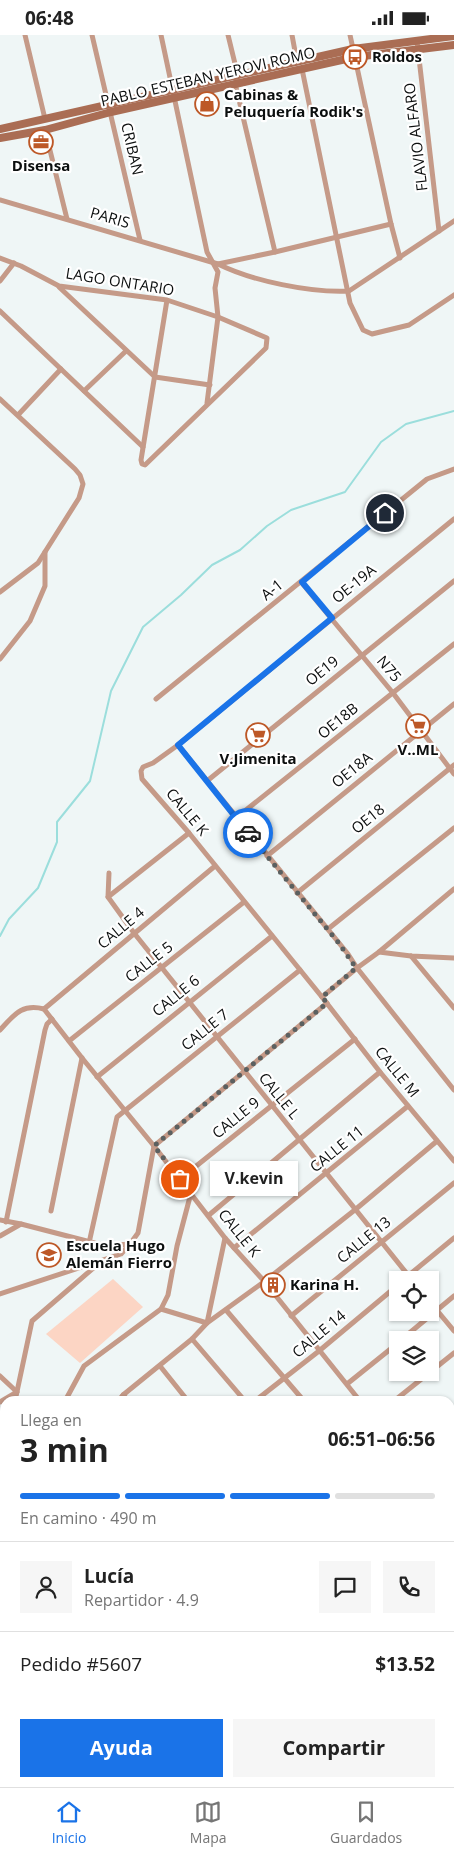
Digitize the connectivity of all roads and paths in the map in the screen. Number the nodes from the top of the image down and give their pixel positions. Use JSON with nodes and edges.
{"nodes":[{"id":1,"x":25,"y":35,"type":"edge"},
{"id":2,"x":92,"y":35,"type":"edge"},
{"id":3,"x":161,"y":35,"type":"edge"},
{"id":4,"x":228,"y":35,"type":"edge"},
{"id":5,"x":292,"y":35,"type":"edge"},
{"id":6,"x":350,"y":35,"type":"edge"},
{"id":7,"x":454,"y":36,"type":"edge"},
{"id":8,"x":417,"y":45,"type":"junction"},
{"id":9,"x":454,"y":45,"type":"edge"},
{"id":10,"x":354,"y":53,"type":"junction"},
{"id":11,"x":297,"y":61,"type":"junction"},
{"id":12,"x":302,"y":69,"type":"junction"},
{"id":13,"x":236,"y":80,"type":"junction"},
{"id":14,"x":174,"y":94,"type":"junction"},
{"id":15,"x":110,"y":109,"type":"junction"},
{"id":16,"x":44,"y":119,"type":"junction"},
{"id":17,"x":0,"y":129,"type":"edge"},
{"id":18,"x":44,"y":130,"type":"junction"},
{"id":19,"x":0,"y":138,"type":"edge"},
{"id":20,"x":0,"y":200,"type":"edge"},
{"id":21,"x":67,"y":219,"type":"junction"},
{"id":22,"x":454,"y":221,"type":"edge"},
{"id":23,"x":390,"y":224,"type":"junction"},
{"id":24,"x":439,"y":231,"type":"junction"},
{"id":25,"x":336,"y":237,"type":"junction"},
{"id":26,"x":140,"y":240,"type":"junction"},
{"id":27,"x":275,"y":252,"type":"junction"},
{"id":28,"x":0,"y":258,"type":"edge"},
{"id":29,"x":400,"y":258,"type":"junction"},
{"id":30,"x":14,"y":263,"type":"junction"},
{"id":31,"x":215,"y":263,"type":"junction"},
{"id":32,"x":0,"y":281,"type":"edge"},
{"id":33,"x":59,"y":286,"type":"junction"},
{"id":34,"x":349,"y":291,"type":"junction"},
{"id":35,"x":454,"y":296,"type":"edge"},
{"id":36,"x":167,"y":300,"type":"junction"},
{"id":37,"x":0,"y":311,"type":"edge"},
{"id":38,"x":218,"y":317,"type":"junction"},
{"id":39,"x":126,"y":351,"type":"junction"},
{"id":40,"x":61,"y":369,"type":"junction"},
{"id":41,"x":155,"y":377,"type":"junction"},
{"id":42,"x":210,"y":385,"type":"junction"},
{"id":43,"x":84,"y":391,"type":"junction"},
{"id":44,"x":0,"y":399,"type":"edge"},
{"id":45,"x":207,"y":404,"type":"junction"},
{"id":46,"x":18,"y":415,"type":"junction"},
{"id":47,"x":143,"y":447,"type":"junction"},
{"id":48,"x":454,"y":469,"type":"edge"},
{"id":49,"x":454,"y":519,"type":"edge"},
{"id":50,"x":45,"y":551,"type":"junction"},
{"id":51,"x":454,"y":581,"type":"edge"},
{"id":52,"x":302,"y":582,"type":"junction"},
{"id":53,"x":0,"y":592,"type":"edge"},
{"id":54,"x":332,"y":618,"type":"junction"},
{"id":55,"x":454,"y":644,"type":"edge"},
{"id":56,"x":361,"y":656,"type":"junction"},
{"id":57,"x":0,"y":659,"type":"edge"},
{"id":58,"x":393,"y":693,"type":"junction"},
{"id":59,"x":156,"y":699,"type":"dead end"},
{"id":60,"x":454,"y":704,"type":"edge"},
{"id":61,"x":420,"y":731,"type":"junction"},
{"id":62,"x":178,"y":745,"type":"junction"},
{"id":63,"x":153,"y":763,"type":"joint"},
{"id":64,"x":452,"y":767,"type":"edge"},
{"id":65,"x":454,"y":774,"type":"edge"},
{"id":66,"x":207,"y":781,"type":"junction"},
{"id":67,"x":236,"y":818,"type":"junction"},
{"id":68,"x":454,"y":828,"type":"edge"},
{"id":69,"x":189,"y":833,"type":"junction"},
{"id":70,"x":267,"y":856,"type":"junction"},
{"id":71,"x":215,"y":866,"type":"junction"},
{"id":72,"x":109,"y":873,"type":"dead end"},
{"id":73,"x":454,"y":889,"type":"edge"},
{"id":74,"x":297,"y":893,"type":"junction"},
{"id":75,"x":108,"y":897,"type":"junction"},
{"id":76,"x":244,"y":902,"type":"junction"},
{"id":77,"x":328,"y":929,"type":"junction"},
{"id":78,"x":134,"y":933,"type":"junction"},
{"id":79,"x":272,"y":936,"type":"junction"},
{"id":80,"x":379,"y":952,"type":"junction"},
{"id":81,"x":411,"y":956,"type":"junction"},
{"id":82,"x":454,"y":958,"type":"edge"},
{"id":83,"x":163,"y":968,"type":"junction"},
{"id":84,"x":356,"y":968,"type":"junction"},
{"id":85,"x":300,"y":970,"type":"junction"},
{"id":86,"x":322,"y":997,"type":"junction"},
{"id":87,"x":188,"y":1002,"type":"junction"},
{"id":88,"x":327,"y":1003,"type":"junction"},
{"id":89,"x":454,"y":1008,"type":"edge"},
{"id":90,"x":44,"y":1009,"type":"junction"},
{"id":91,"x":52,"y":1019,"type":"junction"},
{"id":92,"x":0,"y":1030,"type":"edge"},
{"id":93,"x":217,"y":1037,"type":"junction"},
{"id":94,"x":355,"y":1039,"type":"junction"},
{"id":95,"x":69,"y":1041,"type":"junction"},
{"id":96,"x":82,"y":1058,"type":"junction"},
{"id":97,"x":244,"y":1072,"type":"junction"},
{"id":98,"x":380,"y":1072,"type":"junction"},
{"id":99,"x":97,"y":1077,"type":"junction"},
{"id":100,"x":454,"y":1090,"type":"edge"},
{"id":101,"x":271,"y":1105,"type":"junction"},
{"id":102,"x":408,"y":1106,"type":"junction"},
{"id":103,"x":125,"y":1111,"type":"junction"},
{"id":104,"x":299,"y":1141,"type":"junction"},
{"id":105,"x":437,"y":1141,"type":"junction"},
{"id":106,"x":154,"y":1146,"type":"junction"},
{"id":107,"x":454,"y":1161,"type":"edge"},
{"id":108,"x":326,"y":1174,"type":"junction"},
{"id":109,"x":180,"y":1179,"type":"junction"},
{"id":110,"x":454,"y":1183,"type":"edge"},
{"id":111,"x":191,"y":1193,"type":"junction"},
{"id":112,"x":356,"y":1209,"type":"junction"},
{"id":113,"x":51,"y":1211,"type":"dead end"},
{"id":114,"x":209,"y":1215,"type":"junction"},
{"id":115,"x":3,"y":1221,"type":"edge"},
{"id":116,"x":21,"y":1224,"type":"junction"},
{"id":117,"x":0,"y":1236,"type":"edge"},
{"id":118,"x":225,"y":1238,"type":"junction"},
{"id":119,"x":454,"y":1238,"type":"edge"},
{"id":120,"x":381,"y":1242,"type":"junction"},
{"id":121,"x":90,"y":1243,"type":"junction"},
{"id":122,"x":130,"y":1244,"type":"junction"},
{"id":123,"x":106,"y":1246,"type":"junction"},
{"id":124,"x":234,"y":1248,"type":"junction"},
{"id":125,"x":109,"y":1258,"type":"junction"},
{"id":126,"x":102,"y":1261,"type":"junction"},
{"id":127,"x":404,"y":1271,"type":"edge"},
{"id":128,"x":418,"y":1271,"type":"edge"},
{"id":129,"x":264,"y":1281,"type":"junction"},
{"id":130,"x":389,"y":1293,"type":"edge"},
{"id":131,"x":0,"y":1294,"type":"edge"},
{"id":132,"x":454,"y":1295,"type":"edge"},
{"id":133,"x":439,"y":1308,"type":"edge"},
{"id":134,"x":161,"y":1309,"type":"junction"},
{"id":135,"x":226,"y":1310,"type":"junction"},
{"id":136,"x":439,"y":1312,"type":"edge"},
{"id":137,"x":291,"y":1316,"type":"junction"},
{"id":138,"x":424,"y":1321,"type":"edge"},
{"id":139,"x":207,"y":1323,"type":"junction"},
{"id":140,"x":412,"y":1331,"type":"edge"},
{"id":141,"x":454,"y":1331,"type":"edge"},
{"id":142,"x":192,"y":1339,"type":"junction"},
{"id":143,"x":389,"y":1350,"type":"edge"},
{"id":144,"x":319,"y":1351,"type":"junction"},
{"id":145,"x":454,"y":1353,"type":"edge"},
{"id":146,"x":160,"y":1366,"type":"junction"},
{"id":147,"x":0,"y":1376,"type":"edge"},
{"id":148,"x":284,"y":1378,"type":"junction"},
{"id":149,"x":347,"y":1384,"type":"junction"},
{"id":150,"x":17,"y":1392,"type":"junction"},
{"id":151,"x":123,"y":1395,"type":"edge"},
{"id":152,"x":10,"y":1396,"type":"edge"},
{"id":153,"x":16,"y":1396,"type":"edge"},
{"id":154,"x":68,"y":1396,"type":"edge"},
{"id":155,"x":184,"y":1396,"type":"edge"},
{"id":156,"x":241,"y":1396,"type":"edge"},
{"id":157,"x":261,"y":1396,"type":"edge"},
{"id":158,"x":300,"y":1396,"type":"edge"},
{"id":159,"x":356,"y":1396,"type":"edge"},
{"id":160,"x":400,"y":1396,"type":"edge"}],
"edges":[{"from":1,"to":16,"type":"street"},
{"from":2,"to":15,"type":"street","name":"CRIBAN"},
{"from":3,"to":14,"type":"street"},
{"from":4,"to":13,"type":"street"},
{"from":5,"to":11,"type":"street"},
{"from":6,"to":10,"type":"street"},
{"from":7,"to":8,"type":"main road","name":"PABLO ESTEBAN YEROVI ROMO"},
{"from":8,"to":9,"type":"main road","name":"PABLO ESTEBAN YEROVI ROMO"},
{"from":8,"to":10,"type":"main road","name":"PABLO ESTEBAN YEROVI ROMO"},
{"from":8,"to":24,"type":"street","name":"FLAVIO ALFARO"},
{"from":10,"to":11,"type":"main road","name":"PABLO ESTEBAN YEROVI ROMO"},
{"from":10,"to":12,"type":"main road","name":"PABLO ESTEBAN YEROVI ROMO"},
{"from":10,"to":23,"type":"street"},
{"from":11,"to":13,"type":"main road","name":"PABLO ESTEBAN YEROVI ROMO"},
{"from":12,"to":13,"type":"main road","name":"PABLO ESTEBAN YEROVI ROMO"},
{"from":12,"to":25,"type":"street"},
{"from":13,"to":14,"type":"main road","name":"PABLO ESTEBAN YEROVI ROMO"},
{"from":13,"to":27,"type":"street"},
{"from":14,"to":15,"type":"main road","name":"PABLO ESTEBAN YEROVI ROMO"},
{"from":14,"to":31,"type":"street"},
{"from":15,"to":16,"type":"main road","name":"PABLO ESTEBAN YEROVI ROMO"},
{"from":15,"to":18,"type":"main road","name":"PABLO ESTEBAN YEROVI ROMO"},
{"from":15,"to":26,"type":"street","name":"CRIBAN"},
{"from":16,"to":17,"type":"main road","name":"PABLO ESTEBAN YEROVI ROMO"},
{"from":18,"to":19,"type":"main road","name":"PABLO ESTEBAN YEROVI ROMO"},
{"from":18,"to":21,"type":"street"},
{"from":20,"to":21,"type":"street","name":"PARIS"},
{"from":21,"to":26,"type":"street","name":"PARIS"},
{"from":22,"to":24,"type":"street"},
{"from":23,"to":25,"type":"street"},
{"from":23,"to":29,"type":"street"},
{"from":24,"to":29,"type":"street"},
{"from":25,"to":27,"type":"street"},
{"from":25,"to":34,"type":"street"},
{"from":26,"to":31,"type":"street","name":"PARIS"},
{"from":27,"to":31,"type":"street"},
{"from":28,"to":30,"type":"street","name":"LAGO ONTARIO"},
{"from":29,"to":34,"type":"street"},
{"from":30,"to":32,"type":"street"},
{"from":30,"to":33,"type":"street","name":"LAGO ONTARIO"},
{"from":31,"to":34,"type":"street","name":"PARIS"},
{"from":31,"to":38,"type":"street"},
{"from":33,"to":36,"type":"street","name":"LAGO ONTARIO"},
{"from":33,"to":39,"type":"street"},
{"from":34,"to":35,"type":"street"},
{"from":36,"to":38,"type":"street","name":"LAGO ONTARIO"},
{"from":36,"to":41,"type":"street"},
{"from":37,"to":40,"type":"street"},
{"from":38,"to":42,"type":"street"},
{"from":38,"to":45,"type":"street","name":"LAGO ONTARIO"},
{"from":39,"to":41,"type":"street"},
{"from":39,"to":43,"type":"street"},
{"from":40,"to":43,"type":"street"},
{"from":40,"to":46,"type":"street"},
{"from":41,"to":42,"type":"street"},
{"from":41,"to":47,"type":"street"},
{"from":42,"to":45,"type":"street"},
{"from":43,"to":47,"type":"street"},
{"from":44,"to":46,"type":"street"},
{"from":45,"to":47,"type":"street"},
{"from":46,"to":50,"type":"street"},
{"from":48,"to":52,"type":"street","name":"A-1"},
{"from":49,"to":54,"type":"street","name":"OE-19A"},
{"from":50,"to":53,"type":"street"},
{"from":50,"to":57,"type":"street"},
{"from":51,"to":56,"type":"street","name":"OE19"},
{"from":52,"to":54,"type":"street","name":"N75"},
{"from":52,"to":59,"type":"street","name":"A-1"},
{"from":54,"to":56,"type":"street","name":"N75"},
{"from":54,"to":62,"type":"street","name":"OE-19A"},
{"from":55,"to":58,"type":"street","name":"OE18B"},
{"from":56,"to":58,"type":"street","name":"N75"},
{"from":56,"to":66,"type":"street","name":"OE19"},
{"from":58,"to":61,"type":"street","name":"N75"},
{"from":58,"to":67,"type":"street","name":"OE18B"},
{"from":60,"to":61,"type":"street","name":"OE18A"},
{"from":61,"to":64,"type":"street","name":"N75"},
{"from":61,"to":70,"type":"street","name":"OE18A"},
{"from":62,"to":63,"type":"street","name":"OE-19A"},
{"from":62,"to":66,"type":"street"},
{"from":63,"to":69,"type":"street","name":"CALLE K"},
{"from":64,"to":65,"type":"street","name":"N75"},
{"from":64,"to":74,"type":"street","name":"OE18"},
{"from":66,"to":67,"type":"street"},
{"from":67,"to":70,"type":"street"},
{"from":68,"to":77,"type":"street"},
{"from":69,"to":71,"type":"street","name":"CALLE K"},
{"from":69,"to":75,"type":"street"},
{"from":70,"to":74,"type":"street"},
{"from":71,"to":76,"type":"street","name":"CALLE K"},
{"from":71,"to":78,"type":"street","name":"CALLE 4"},
{"from":72,"to":75,"type":"street"},
{"from":73,"to":80,"type":"street"},
{"from":74,"to":77,"type":"street"},
{"from":75,"to":78,"type":"street","name":"CALLE L"},
{"from":76,"to":79,"type":"street","name":"CALLE K"},
{"from":76,"to":83,"type":"street","name":"CALLE 5"},
{"from":77,"to":84,"type":"street"},
{"from":78,"to":83,"type":"street","name":"CALLE L"},
{"from":78,"to":90,"type":"street","name":"CALLE 4"},
{"from":79,"to":85,"type":"street","name":"CALLE K"},
{"from":79,"to":87,"type":"street","name":"CALLE 6"},
{"from":80,"to":81,"type":"street"},
{"from":80,"to":84,"type":"street"},
{"from":81,"to":82,"type":"street"},
{"from":81,"to":89,"type":"street"},
{"from":83,"to":87,"type":"street","name":"CALLE L"},
{"from":83,"to":95,"type":"street","name":"CALLE 5"},
{"from":84,"to":86,"type":"street"},
{"from":84,"to":100,"type":"street"},
{"from":85,"to":86,"type":"street","name":"CALLE K"},
{"from":85,"to":93,"type":"street","name":"CALLE 7"},
{"from":86,"to":88,"type":"street","name":"CALLE M"},
{"from":87,"to":93,"type":"street","name":"CALLE L"},
{"from":87,"to":99,"type":"street","name":"CALLE 6"},
{"from":88,"to":94,"type":"street","name":"CALLE M"},
{"from":88,"to":97,"type":"street"},
{"from":90,"to":91,"type":"street","name":"CALLE K"},
{"from":90,"to":92,"type":"street"},
{"from":91,"to":95,"type":"street","name":"CALLE K"},
{"from":91,"to":115,"type":"street"},
{"from":93,"to":97,"type":"street","name":"CALLE L"},
{"from":93,"to":103,"type":"street","name":"CALLE 7"},
{"from":94,"to":98,"type":"street","name":"CALLE M"},
{"from":94,"to":101,"type":"street","name":"CALLE 9"},
{"from":95,"to":96,"type":"street","name":"CALLE K"},
{"from":96,"to":99,"type":"street","name":"CALLE K"},
{"from":96,"to":113,"type":"street"},
{"from":97,"to":101,"type":"street","name":"CALLE L"},
{"from":97,"to":106,"type":"street"},
{"from":98,"to":102,"type":"street","name":"CALLE M"},
{"from":98,"to":104,"type":"street"},
{"from":99,"to":103,"type":"street","name":"CALLE K"},
{"from":101,"to":104,"type":"street","name":"CALLE L"},
{"from":101,"to":109,"type":"street","name":"CALLE 9"},
{"from":102,"to":105,"type":"street","name":"CALLE M"},
{"from":102,"to":108,"type":"street","name":"CALLE 11"},
{"from":103,"to":106,"type":"street","name":"CALLE K"},
{"from":103,"to":121,"type":"street"},
{"from":104,"to":108,"type":"street","name":"CALLE L"},
{"from":104,"to":114,"type":"street"},
{"from":105,"to":107,"type":"street","name":"CALLE M"},
{"from":105,"to":112,"type":"street"},
{"from":106,"to":109,"type":"street","name":"CALLE K"},
{"from":106,"to":122,"type":"street"},
{"from":108,"to":112,"type":"street","name":"CALLE L"},
{"from":108,"to":124,"type":"street","name":"CALLE 11"},
{"from":109,"to":111,"type":"street","name":"CALLE K"},
{"from":110,"to":120,"type":"street","name":"CALLE 13"},
{"from":111,"to":114,"type":"street","name":"CALLE K"},
{"from":111,"to":134,"type":"street"},
{"from":112,"to":120,"type":"street","name":"CALLE L"},
{"from":112,"to":129,"type":"street"},
{"from":114,"to":118,"type":"street","name":"CALLE K"},
{"from":115,"to":116,"type":"street"},
{"from":116,"to":117,"type":"street"},
{"from":116,"to":121,"type":"street"},
{"from":118,"to":124,"type":"street","name":"CALLE K"},
{"from":118,"to":139,"type":"street"},
{"from":119,"to":128,"type":"street"},
{"from":120,"to":127,"type":"street","name":"CALLE L"},
{"from":120,"to":137,"type":"street","name":"CALLE 13"},
{"from":121,"to":123,"type":"street"},
{"from":122,"to":123,"type":"street"},
{"from":122,"to":125,"type":"street"},
{"from":123,"to":125,"type":"street"},
{"from":124,"to":129,"type":"street","name":"CALLE K"},
{"from":125,"to":126,"type":"street"},
{"from":126,"to":131,"type":"street"},
{"from":126,"to":150,"type":"street"},
{"from":129,"to":135,"type":"street"},
{"from":129,"to":137,"type":"street","name":"CALLE K"},
{"from":130,"to":144,"type":"street","name":"CALLE 14"},
{"from":132,"to":133,"type":"street"},
{"from":134,"to":139,"type":"street"},
{"from":134,"to":154,"type":"street"},
{"from":135,"to":139,"type":"street"},
{"from":135,"to":148,"type":"street"},
{"from":136,"to":141,"type":"street"},
{"from":137,"to":144,"type":"street","name":"CALLE K"},
{"from":138,"to":140,"type":"street"},
{"from":139,"to":142,"type":"street"},
{"from":142,"to":146,"type":"street"},
{"from":142,"to":156,"type":"street"},
{"from":143,"to":149,"type":"street"},
{"from":144,"to":148,"type":"street","name":"CALLE 14"},
{"from":144,"to":149,"type":"street","name":"CALLE K"},
{"from":145,"to":160,"type":"street"},
{"from":146,"to":151,"type":"street"},
{"from":146,"to":155,"type":"street"},
{"from":147,"to":150,"type":"street"},
{"from":148,"to":157,"type":"street","name":"CALLE 14"},
{"from":148,"to":158,"type":"street"},
{"from":149,"to":159,"type":"street","name":"CALLE K"},
{"from":150,"to":152,"type":"street"},
{"from":150,"to":153,"type":"street"}]}
